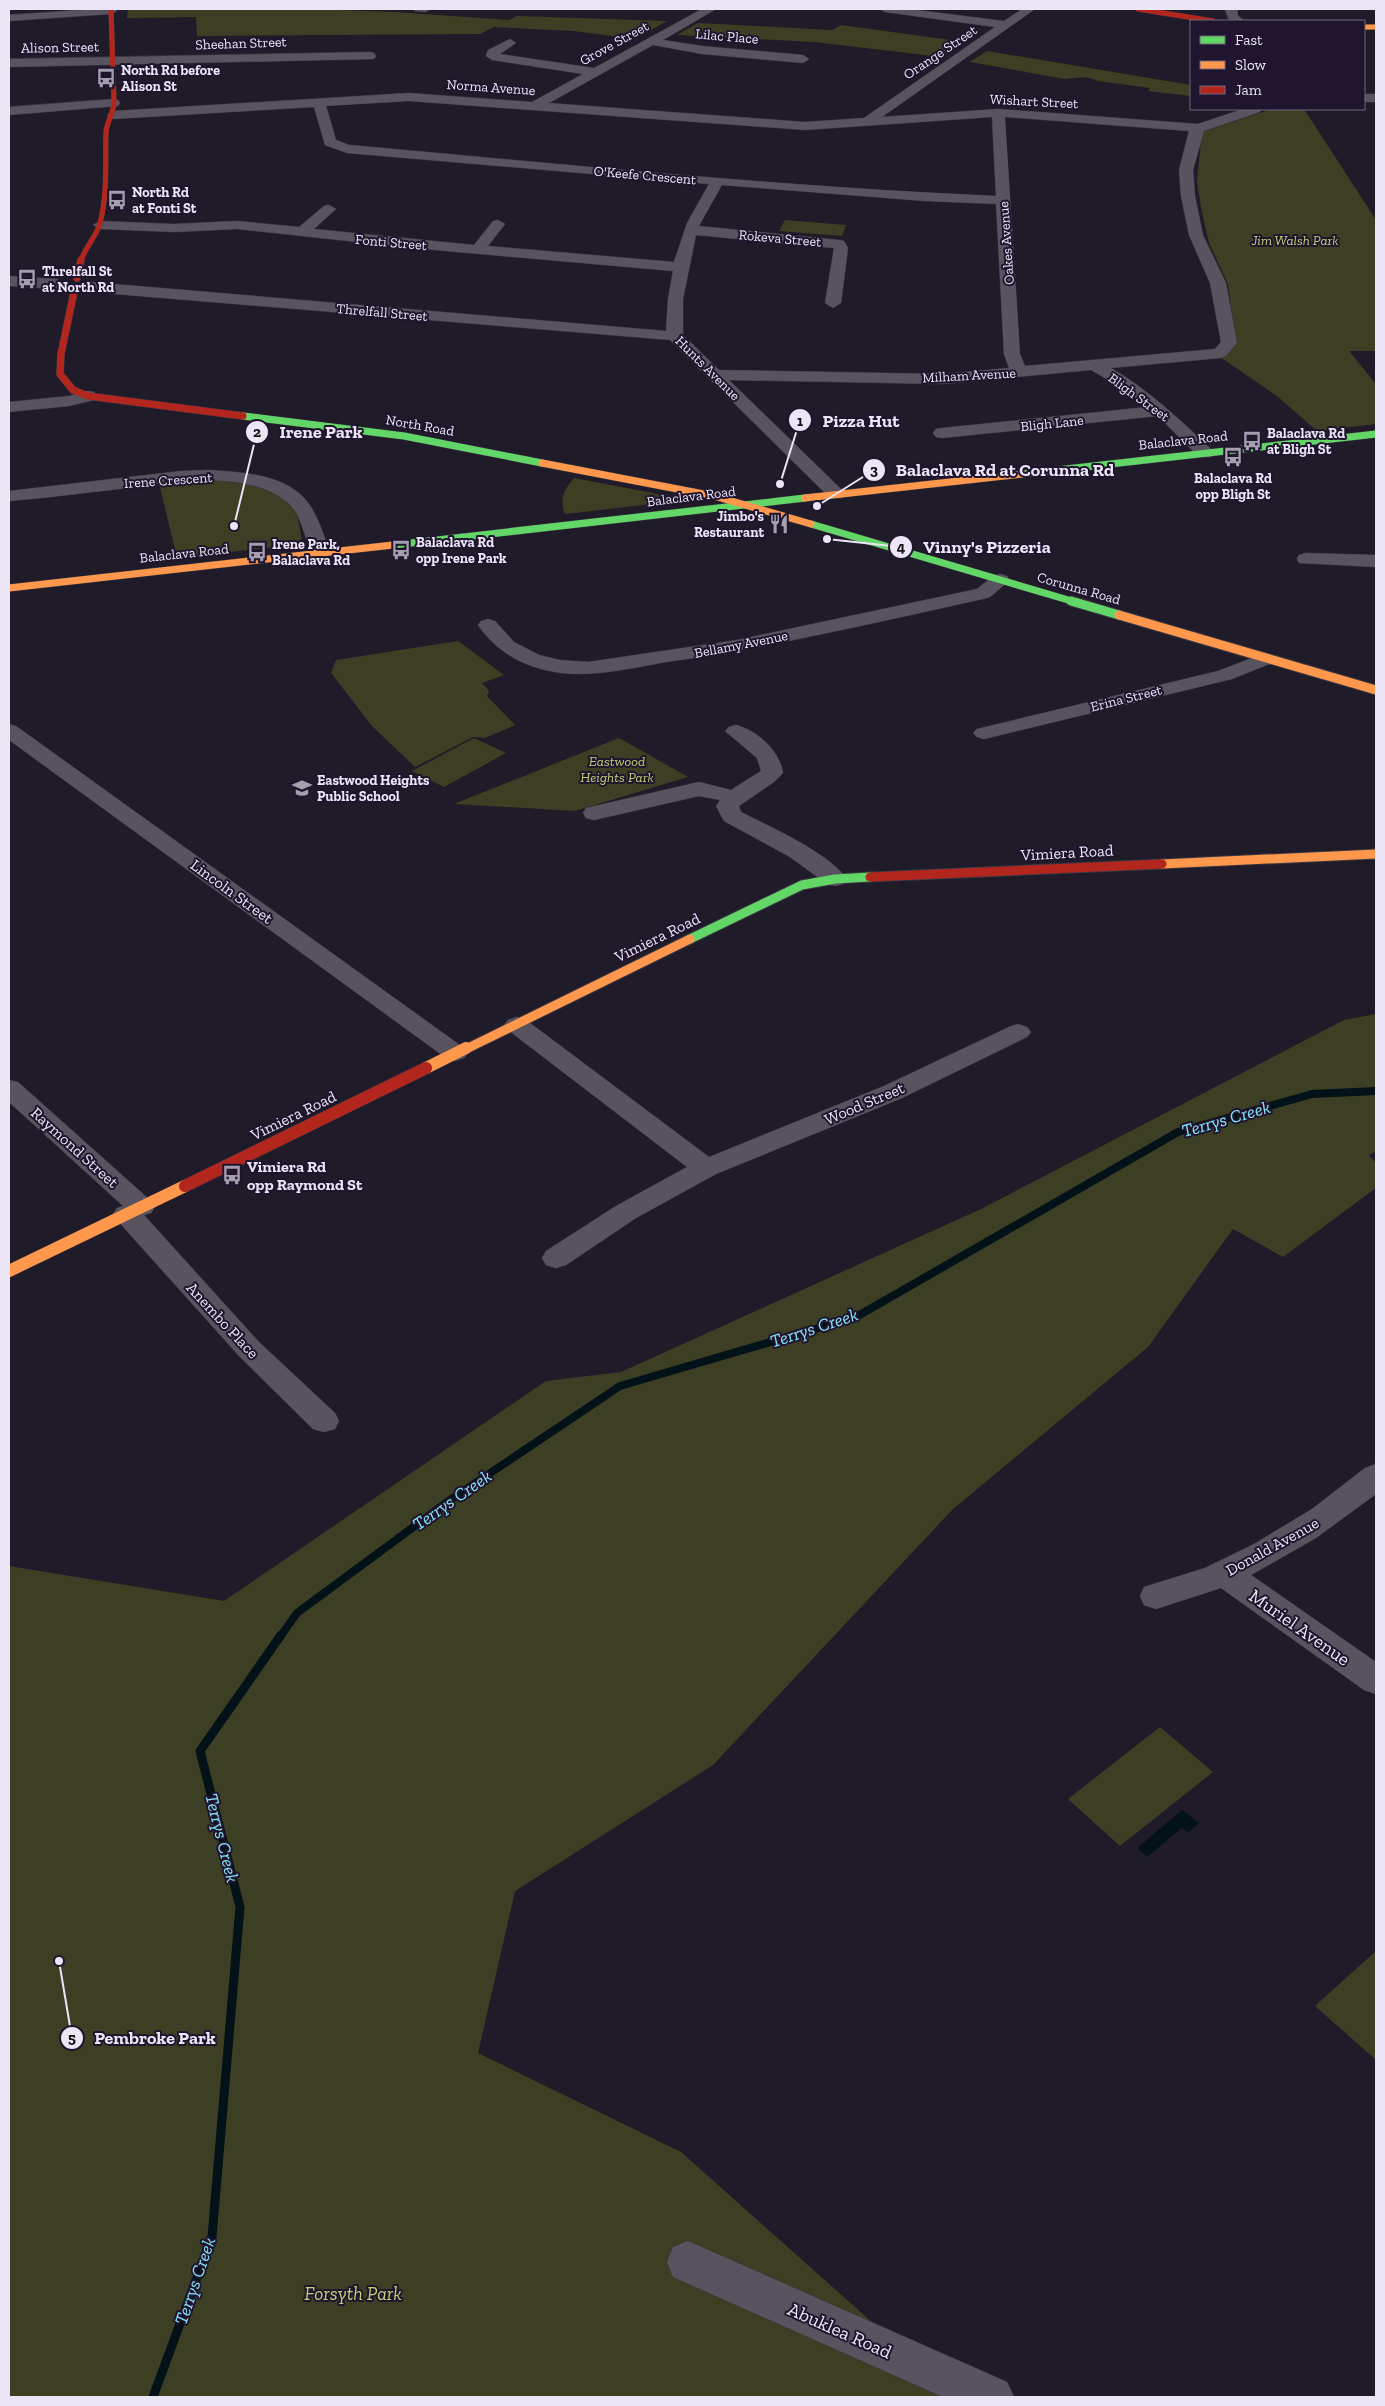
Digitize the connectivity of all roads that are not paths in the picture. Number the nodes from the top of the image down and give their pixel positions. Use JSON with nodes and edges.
{"nodes":[{"id":1,"x":419,"y":9,"type":"edge"},
{"id":2,"x":424,"y":9,"type":"edge"},
{"id":3,"x":710,"y":9,"type":"edge"},
{"id":4,"x":885,"y":9,"type":"edge"},
{"id":5,"x":1029,"y":9,"type":"edge"},
{"id":6,"x":1138,"y":9,"type":"edge"},
{"id":7,"x":111,"y":10,"type":"edge"},
{"id":8,"x":9,"y":18,"type":"edge"},
{"id":9,"x":1199,"y":20,"type":"edge"},
{"id":10,"x":1006,"y":25,"type":"junction"},
{"id":11,"x":649,"y":41,"type":"junction"},
{"id":12,"x":510,"y":44,"type":"dead end"},
{"id":13,"x":370,"y":56,"type":"dead end"},
{"id":14,"x":803,"y":59,"type":"dead end"},
{"id":15,"x":113,"y":62,"type":"junction"},
{"id":16,"x":9,"y":63,"type":"edge"},
{"id":17,"x":594,"y":72,"type":"junction"},
{"id":18,"x":319,"y":102,"type":"junction"},
{"id":19,"x":535,"y":106,"type":"junction"},
{"id":20,"x":113,"y":109,"type":"junction"},
{"id":21,"x":9,"y":110,"type":"edge"},
{"id":22,"x":1253,"y":110,"type":"edge"},
{"id":23,"x":998,"y":113,"type":"junction"},
{"id":24,"x":868,"y":121,"type":"junction"},
{"id":25,"x":1199,"y":128,"type":"junction"},
{"id":26,"x":718,"y":181,"type":"junction"},
{"id":27,"x":1003,"y":200,"type":"junction"},
{"id":28,"x":329,"y":209,"type":"dead end"},
{"id":29,"x":498,"y":224,"type":"dead end"},
{"id":30,"x":100,"y":225,"type":"junction"},
{"id":31,"x":691,"y":230,"type":"junction"},
{"id":32,"x":301,"y":233,"type":"junction"},
{"id":33,"x":478,"y":250,"type":"junction"},
{"id":34,"x":682,"y":267,"type":"junction"},
{"id":35,"x":9,"y":281,"type":"edge"},
{"id":36,"x":83,"y":283,"type":"junction"},
{"id":37,"x":57,"y":284,"type":"junction"},
{"id":38,"x":74,"y":292,"type":"junction"},
{"id":39,"x":833,"y":303,"type":"dead end"},
{"id":40,"x":675,"y":336,"type":"junction"},
{"id":41,"x":1092,"y":364,"type":"junction"},
{"id":42,"x":1019,"y":372,"type":"junction"},
{"id":43,"x":716,"y":376,"type":"junction"},
{"id":44,"x":88,"y":396,"type":"junction"},
{"id":45,"x":9,"y":406,"type":"edge"},
{"id":46,"x":1162,"y":411,"type":"junction"},
{"id":47,"x":942,"y":433,"type":"dead end"},
{"id":48,"x":1376,"y":434,"type":"edge"},
{"id":49,"x":1205,"y":453,"type":"junction"},
{"id":50,"x":674,"y":487,"type":"junction"},
{"id":51,"x":836,"y":494,"type":"junction"},
{"id":52,"x":9,"y":496,"type":"edge"},
{"id":53,"x":745,"y":505,"type":"junction"},
{"id":54,"x":672,"y":513,"type":"junction"},
{"id":55,"x":321,"y":552,"type":"junction"},
{"id":56,"x":1306,"y":559,"type":"dead end"},
{"id":57,"x":1376,"y":560,"type":"edge"},
{"id":58,"x":1000,"y":580,"type":"junction"},
{"id":59,"x":9,"y":588,"type":"edge"},
{"id":60,"x":488,"y":625,"type":"dead end"},
{"id":61,"x":1265,"y":659,"type":"junction"},
{"id":62,"x":1376,"y":690,"type":"edge"},
{"id":63,"x":9,"y":730,"type":"edge"},
{"id":64,"x":736,"y":731,"type":"dead end"},
{"id":65,"x":984,"y":733,"type":"dead end"},
{"id":66,"x":733,"y":797,"type":"junction"},
{"id":67,"x":594,"y":813,"type":"dead end"},
{"id":68,"x":1376,"y":854,"type":"edge"},
{"id":69,"x":835,"y":879,"type":"junction"},
{"id":70,"x":517,"y":1024,"type":"junction"},
{"id":71,"x":1018,"y":1032,"type":"dead end"},
{"id":72,"x":455,"y":1053,"type":"junction"},
{"id":73,"x":9,"y":1088,"type":"edge"},
{"id":74,"x":706,"y":1168,"type":"junction"},
{"id":75,"x":134,"y":1211,"type":"junction"},
{"id":76,"x":556,"y":1258,"type":"dead end"},
{"id":77,"x":9,"y":1271,"type":"edge"},
{"id":78,"x":324,"y":1421,"type":"dead end"},
{"id":79,"x":1376,"y":1476,"type":"edge"},
{"id":80,"x":1224,"y":1573,"type":"junction"},
{"id":81,"x":1156,"y":1596,"type":"dead end"},
{"id":82,"x":1376,"y":1680,"type":"edge"},
{"id":83,"x":688,"y":2262,"type":"dead end"},
{"id":84,"x":992,"y":2397,"type":"edge"}],
"edges":[{"from":1,"to":2,"type":"street"},
{"from":3,"to":11,"type":"street","name":"Grove Street"},
{"from":4,"to":10,"type":"street"},
{"from":5,"to":10,"type":"street","name":"Orange Street"},
{"from":6,"to":9,"type":"street"},
{"from":7,"to":8,"type":"street"},
{"from":7,"to":15,"type":"street"},
{"from":10,"to":24,"type":"street","name":"Orange Street"},
{"from":11,"to":14,"type":"street","name":"Lilac Place"},
{"from":11,"to":17,"type":"street","name":"Grove Street"},
{"from":12,"to":17,"type":"street"},
{"from":13,"to":15,"type":"street","name":"Sheehan Street"},
{"from":15,"to":16,"type":"street","name":"Alison Street"},
{"from":15,"to":20,"type":"street"},
{"from":17,"to":19,"type":"street","name":"Grove Street"},
{"from":18,"to":19,"type":"street","name":"Norma Avenue"},
{"from":18,"to":20,"type":"street","name":"Norma Avenue"},
{"from":18,"to":26,"type":"street","name":"O'Keefe Crescent"},
{"from":19,"to":24,"type":"street","name":"Norma Avenue"},
{"from":20,"to":21,"type":"street","name":"Norma Avenue"},
{"from":20,"to":30,"type":"street"},
{"from":22,"to":25,"type":"street"},
{"from":23,"to":24,"type":"street","name":"Wishart Street"},
{"from":23,"to":25,"type":"street","name":"Wishart Street"},
{"from":23,"to":27,"type":"street","name":"Oakes Avenue"},
{"from":25,"to":41,"type":"street","name":"Milham Avenue"},
{"from":26,"to":27,"type":"street","name":"O'Keefe Crescent"},
{"from":26,"to":31,"type":"street","name":"Hunts Avenue"},
{"from":27,"to":42,"type":"street","name":"Oakes Avenue"},
{"from":28,"to":32,"type":"street"},
{"from":29,"to":33,"type":"street"},
{"from":30,"to":32,"type":"street","name":"Fonti Street"},
{"from":30,"to":36,"type":"street"},
{"from":31,"to":34,"type":"street","name":"Hunts Avenue"},
{"from":31,"to":39,"type":"street","name":"Rokeva Street"},
{"from":32,"to":33,"type":"street","name":"Fonti Street"},
{"from":33,"to":34,"type":"street","name":"Fonti Street"},
{"from":34,"to":40,"type":"street","name":"Hunts Avenue"},
{"from":35,"to":37,"type":"street"},
{"from":36,"to":37,"type":"street"},
{"from":36,"to":38,"type":"street"},
{"from":36,"to":40,"type":"street","name":"Threlfall Street"},
{"from":37,"to":38,"type":"street"},
{"from":38,"to":44,"type":"street","name":"North Road"},
{"from":40,"to":43,"type":"street","name":"Hunts Avenue"},
{"from":41,"to":42,"type":"street","name":"Milham Avenue"},
{"from":41,"to":46,"type":"street","name":"Bligh Street"},
{"from":42,"to":43,"type":"street","name":"Milham Avenue"},
{"from":43,"to":51,"type":"street","name":"Hunts Avenue"},
{"from":44,"to":45,"type":"street"},
{"from":44,"to":50,"type":"street","name":"North Road"},
{"from":46,"to":47,"type":"street","name":"Bligh Lane"},
{"from":46,"to":49,"type":"street","name":"Bligh Street"},
{"from":48,"to":49,"type":"street","name":"Balaclava Road"},
{"from":49,"to":51,"type":"street","name":"Balaclava Road"},
{"from":50,"to":53,"type":"street","name":"North Road"},
{"from":50,"to":54,"type":"street"},
{"from":51,"to":53,"type":"street","name":"Balaclava Road"},
{"from":52,"to":55,"type":"street","name":"Irene Crescent"},
{"from":53,"to":54,"type":"street","name":"Balaclava Road"},
{"from":53,"to":58,"type":"street","name":"Corunna Road"},
{"from":54,"to":55,"type":"street","name":"Balaclava Road"},
{"from":55,"to":59,"type":"street","name":"Balaclava Road"},
{"from":56,"to":57,"type":"street"},
{"from":58,"to":60,"type":"street","name":"Bellamy Avenue"},
{"from":58,"to":61,"type":"street","name":"Corunna Road"},
{"from":61,"to":62,"type":"street","name":"Corunna Road"},
{"from":61,"to":65,"type":"street","name":"Erina Street"},
{"from":63,"to":72,"type":"street","name":"Lincoln Street"},
{"from":64,"to":66,"type":"street"},
{"from":66,"to":67,"type":"street"},
{"from":66,"to":69,"type":"street"},
{"from":68,"to":69,"type":"street","name":"Vimiera Road"},
{"from":69,"to":70,"type":"street","name":"Vimiera Road"},
{"from":70,"to":72,"type":"street","name":"Vimiera Road"},
{"from":70,"to":74,"type":"street"},
{"from":71,"to":74,"type":"street","name":"Wood Street"},
{"from":72,"to":75,"type":"street","name":"Vimiera Road"},
{"from":73,"to":75,"type":"street","name":"Raymond Street"},
{"from":74,"to":76,"type":"street","name":"Wood Street"},
{"from":75,"to":77,"type":"street","name":"Vimiera Road"},
{"from":75,"to":78,"type":"street","name":"Anembo Place"},
{"from":79,"to":80,"type":"street","name":"Donald Avenue"},
{"from":80,"to":81,"type":"street","name":"Donald Avenue"},
{"from":80,"to":82,"type":"street","name":"Muriel Avenue"},
{"from":83,"to":84,"type":"street","name":"Abuklea Road"}]}
